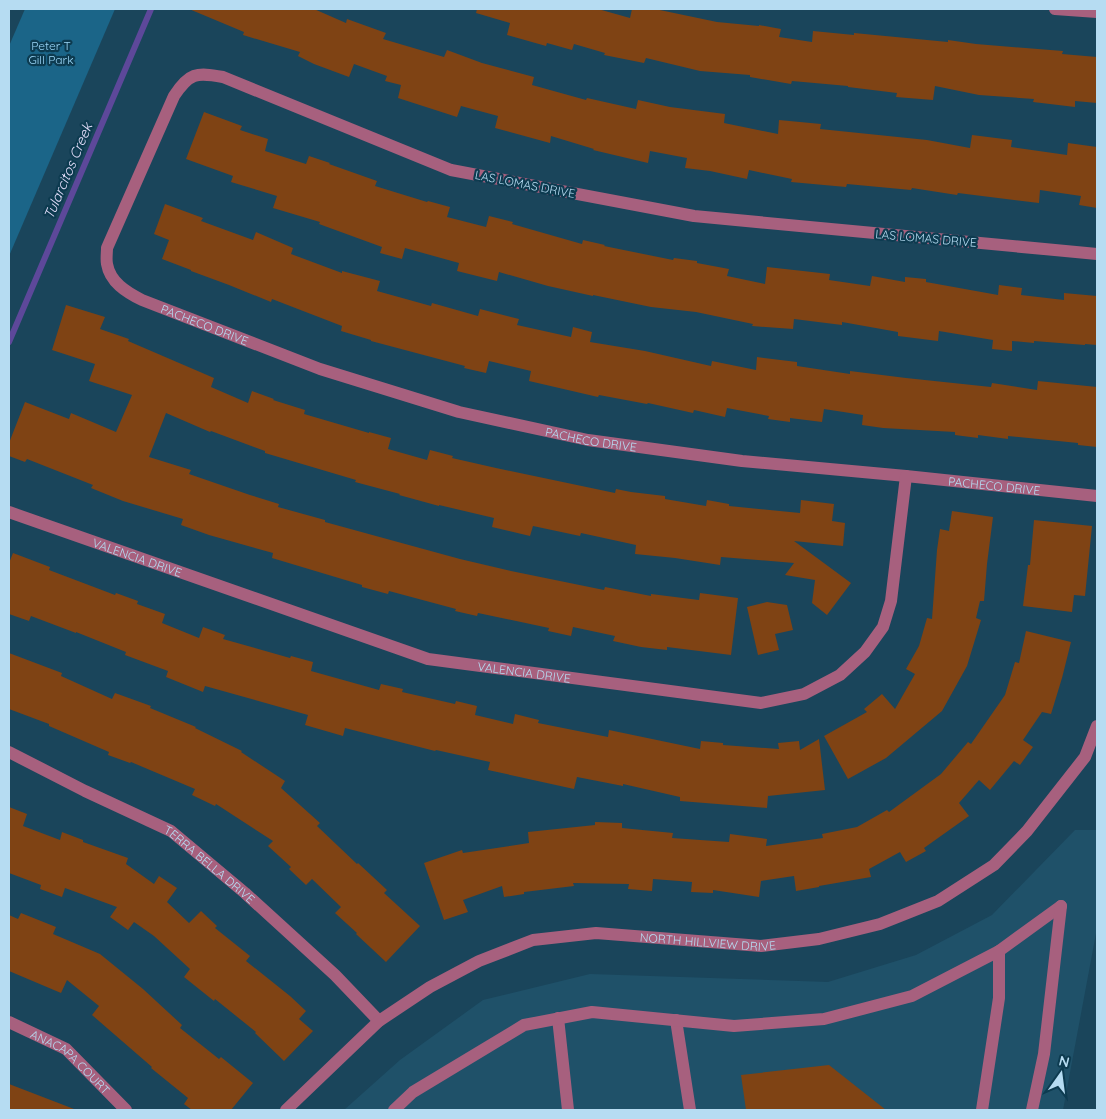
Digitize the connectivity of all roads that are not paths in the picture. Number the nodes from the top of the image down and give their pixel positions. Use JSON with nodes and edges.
{"nodes":[{"id":1,"x":1055,"y":9,"type":"edge"},
{"id":2,"x":1097,"y":12,"type":"edge"},
{"id":3,"x":1097,"y":254,"type":"edge"},
{"id":4,"x":112,"y":278,"type":"joint"},
{"id":5,"x":906,"y":476,"type":"junction"},
{"id":6,"x":1097,"y":496,"type":"edge"},
{"id":7,"x":9,"y":512,"type":"edge"},
{"id":8,"x":1097,"y":726,"type":"edge"},
{"id":9,"x":9,"y":752,"type":"edge"},
{"id":10,"x":999,"y":950,"type":"junction"},
{"id":11,"x":558,"y":1018,"type":"junction"},
{"id":12,"x":676,"y":1020,"type":"junction"},
{"id":13,"x":9,"y":1022,"type":"edge"},
{"id":14,"x":379,"y":1022,"type":"junction"},
{"id":15,"x":126,"y":1110,"type":"edge"},
{"id":16,"x":286,"y":1110,"type":"edge"},
{"id":17,"x":394,"y":1110,"type":"edge"},
{"id":18,"x":568,"y":1110,"type":"edge"},
{"id":19,"x":690,"y":1110,"type":"edge"},
{"id":20,"x":982,"y":1110,"type":"edge"},
{"id":21,"x":1032,"y":1110,"type":"edge"}],
"edges":[{"from":1,"to":2,"type":"street"},
{"from":3,"to":4,"type":"street","name":"LAS LOMAS DRIVE"},
{"from":4,"to":5,"type":"street","name":"PACHECO DRIVE"},
{"from":5,"to":6,"type":"street","name":"PACHECO DRIVE"},
{"from":5,"to":7,"type":"street","name":"VALENCIA DRIVE"},
{"from":8,"to":14,"type":"street","name":"NORTH HILLVIEW DRIVE"},
{"from":9,"to":14,"type":"street","name":"TERRA BELLA DRIVE"},
{"from":10,"to":12,"type":"street"},
{"from":10,"to":20,"type":"street"},
{"from":10,"to":21,"type":"street"},
{"from":11,"to":12,"type":"street"},
{"from":11,"to":17,"type":"street"},
{"from":11,"to":18,"type":"street"},
{"from":12,"to":19,"type":"street"},
{"from":13,"to":15,"type":"street","name":"ANACAPA COURT"},
{"from":14,"to":16,"type":"street","name":"NORTH HILLVIEW DRIVE"}]}
